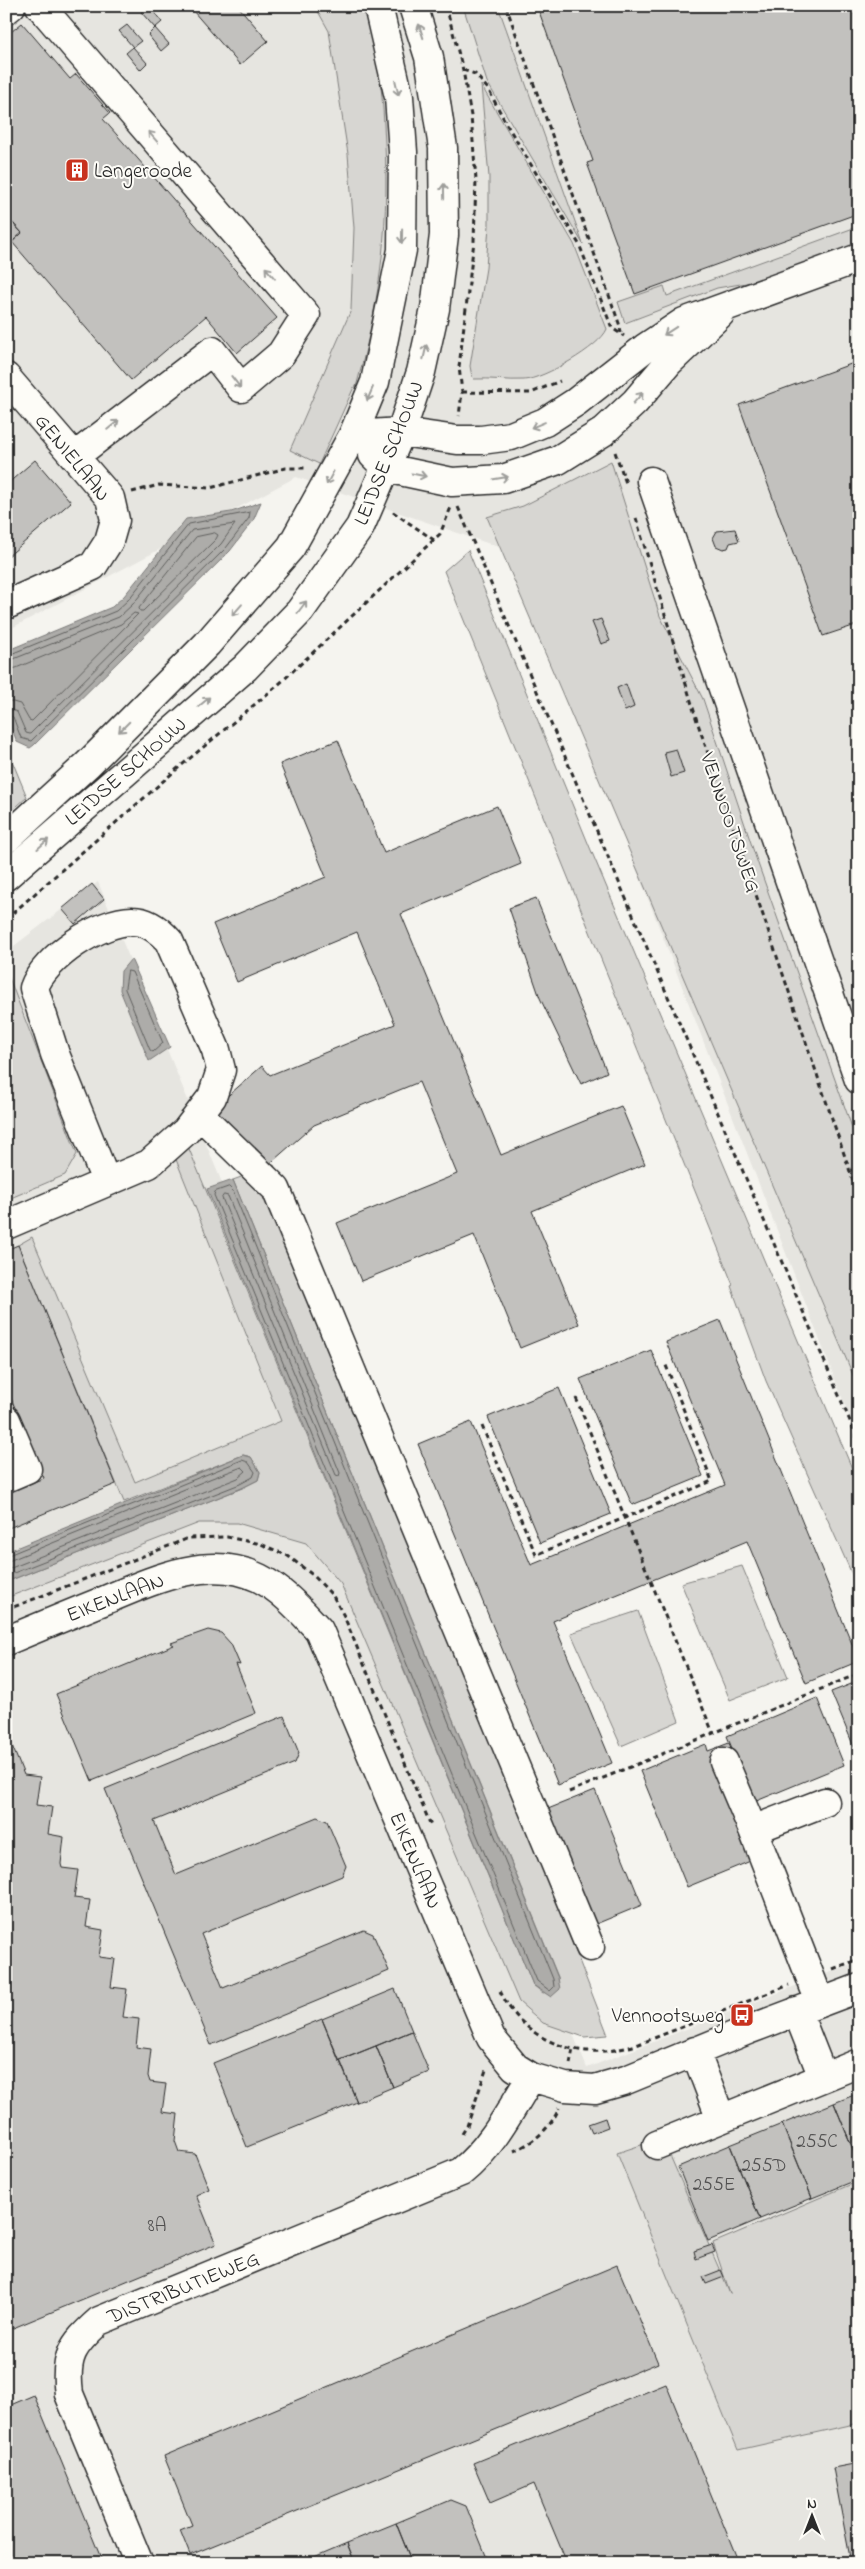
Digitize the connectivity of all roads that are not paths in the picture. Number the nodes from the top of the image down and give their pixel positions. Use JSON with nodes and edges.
{"nodes":[{"id":1,"x":11,"y":6,"type":"edge"},
{"id":2,"x":40,"y":6,"type":"edge"},
{"id":3,"x":378,"y":6,"type":"edge"},
{"id":4,"x":413,"y":6,"type":"edge"},
{"id":5,"x":6,"y":10,"type":"edge"},
{"id":6,"x":859,"y":258,"type":"edge"},
{"id":7,"x":730,"y":304,"type":"junction"},
{"id":8,"x":6,"y":377,"type":"edge"},
{"id":9,"x":401,"y":432,"type":"junction"},
{"id":10,"x":352,"y":435,"type":"junction"},
{"id":11,"x":75,"y":456,"type":"junction"},
{"id":12,"x":386,"y":468,"type":"junction"},
{"id":13,"x":640,"y":487,"type":"road end"},
{"id":14,"x":6,"y":606,"type":"edge"},
{"id":15,"x":6,"y":839,"type":"edge"},
{"id":16,"x":6,"y":876,"type":"edge"},
{"id":17,"x":859,"y":1080,"type":"edge"},
{"id":18,"x":199,"y":1114,"type":"junction"},
{"id":19,"x":114,"y":1177,"type":"junction"},
{"id":20,"x":6,"y":1225,"type":"edge"},
{"id":21,"x":6,"y":1420,"type":"edge"},
{"id":22,"x":6,"y":1478,"type":"edge"},
{"id":23,"x":6,"y":1641,"type":"edge"},
{"id":24,"x":724,"y":1762,"type":"dead end"},
{"id":25,"x":825,"y":1802,"type":"dead end"},
{"id":26,"x":753,"y":1830,"type":"junction"},
{"id":27,"x":590,"y":1947,"type":"dead end"},
{"id":28,"x":859,"y":1988,"type":"edge"},
{"id":29,"x":808,"y":2006,"type":"junction"},
{"id":30,"x":695,"y":2051,"type":"junction"},
{"id":31,"x":859,"y":2063,"type":"edge"},
{"id":32,"x":530,"y":2077,"type":"junction"},
{"id":33,"x":823,"y":2077,"type":"junction"},
{"id":34,"x":721,"y":2119,"type":"junction"},
{"id":35,"x":657,"y":2145,"type":"dead end"},
{"id":36,"x":139,"y":2563,"type":"edge"}],
"edges":[{"from":1,"to":5,"type":"street"},
{"from":11,"to":2,"type":"street","one_way":true},
{"from":3,"to":10,"type":"street","name":"LEIDSE SCHOUW","one_way":true},
{"from":9,"to":4,"type":"street","name":"LEIDSE SCHOUW","one_way":true},
{"from":6,"to":7,"type":"street"},
{"from":7,"to":9,"type":"street","one_way":true},
{"from":12,"to":7,"type":"street","one_way":true},
{"from":8,"to":11,"type":"street","name":"GENIELAAN"},
{"from":9,"to":10,"type":"street"},
{"from":9,"to":12,"type":"street","name":"LEIDSE SCHOUW"},
{"from":10,"to":12,"type":"street"},
{"from":10,"to":15,"type":"street","name":"LEIDSE SCHOUW","one_way":true},
{"from":11,"to":14,"type":"street","name":"GENIELAAN"},
{"from":16,"to":12,"type":"street","name":"LEIDSE SCHOUW","one_way":true},
{"from":13,"to":17,"type":"street","name":"VENNOOTSWEG"},
{"from":18,"to":19,"type":"street"},
{"from":18,"to":19,"type":"street"},
{"from":18,"to":27,"type":"street"},
{"from":19,"to":20,"type":"street"},
{"from":21,"to":22,"type":"street"},
{"from":23,"to":32,"type":"street","name":"EIKENLAAN"},
{"from":24,"to":26,"type":"street"},
{"from":25,"to":26,"type":"street"},
{"from":26,"to":29,"type":"street"},
{"from":28,"to":29,"type":"street","name":"EIKENLAAN"},
{"from":29,"to":30,"type":"street","name":"EIKENLAAN"},
{"from":29,"to":33,"type":"street"},
{"from":30,"to":32,"type":"street","name":"EIKENLAAN"},
{"from":30,"to":34,"type":"street"},
{"from":31,"to":33,"type":"street"},
{"from":32,"to":36,"type":"street","name":"DISTRIBUTIEWEG"},
{"from":33,"to":34,"type":"street"},
{"from":34,"to":35,"type":"street"}]}
